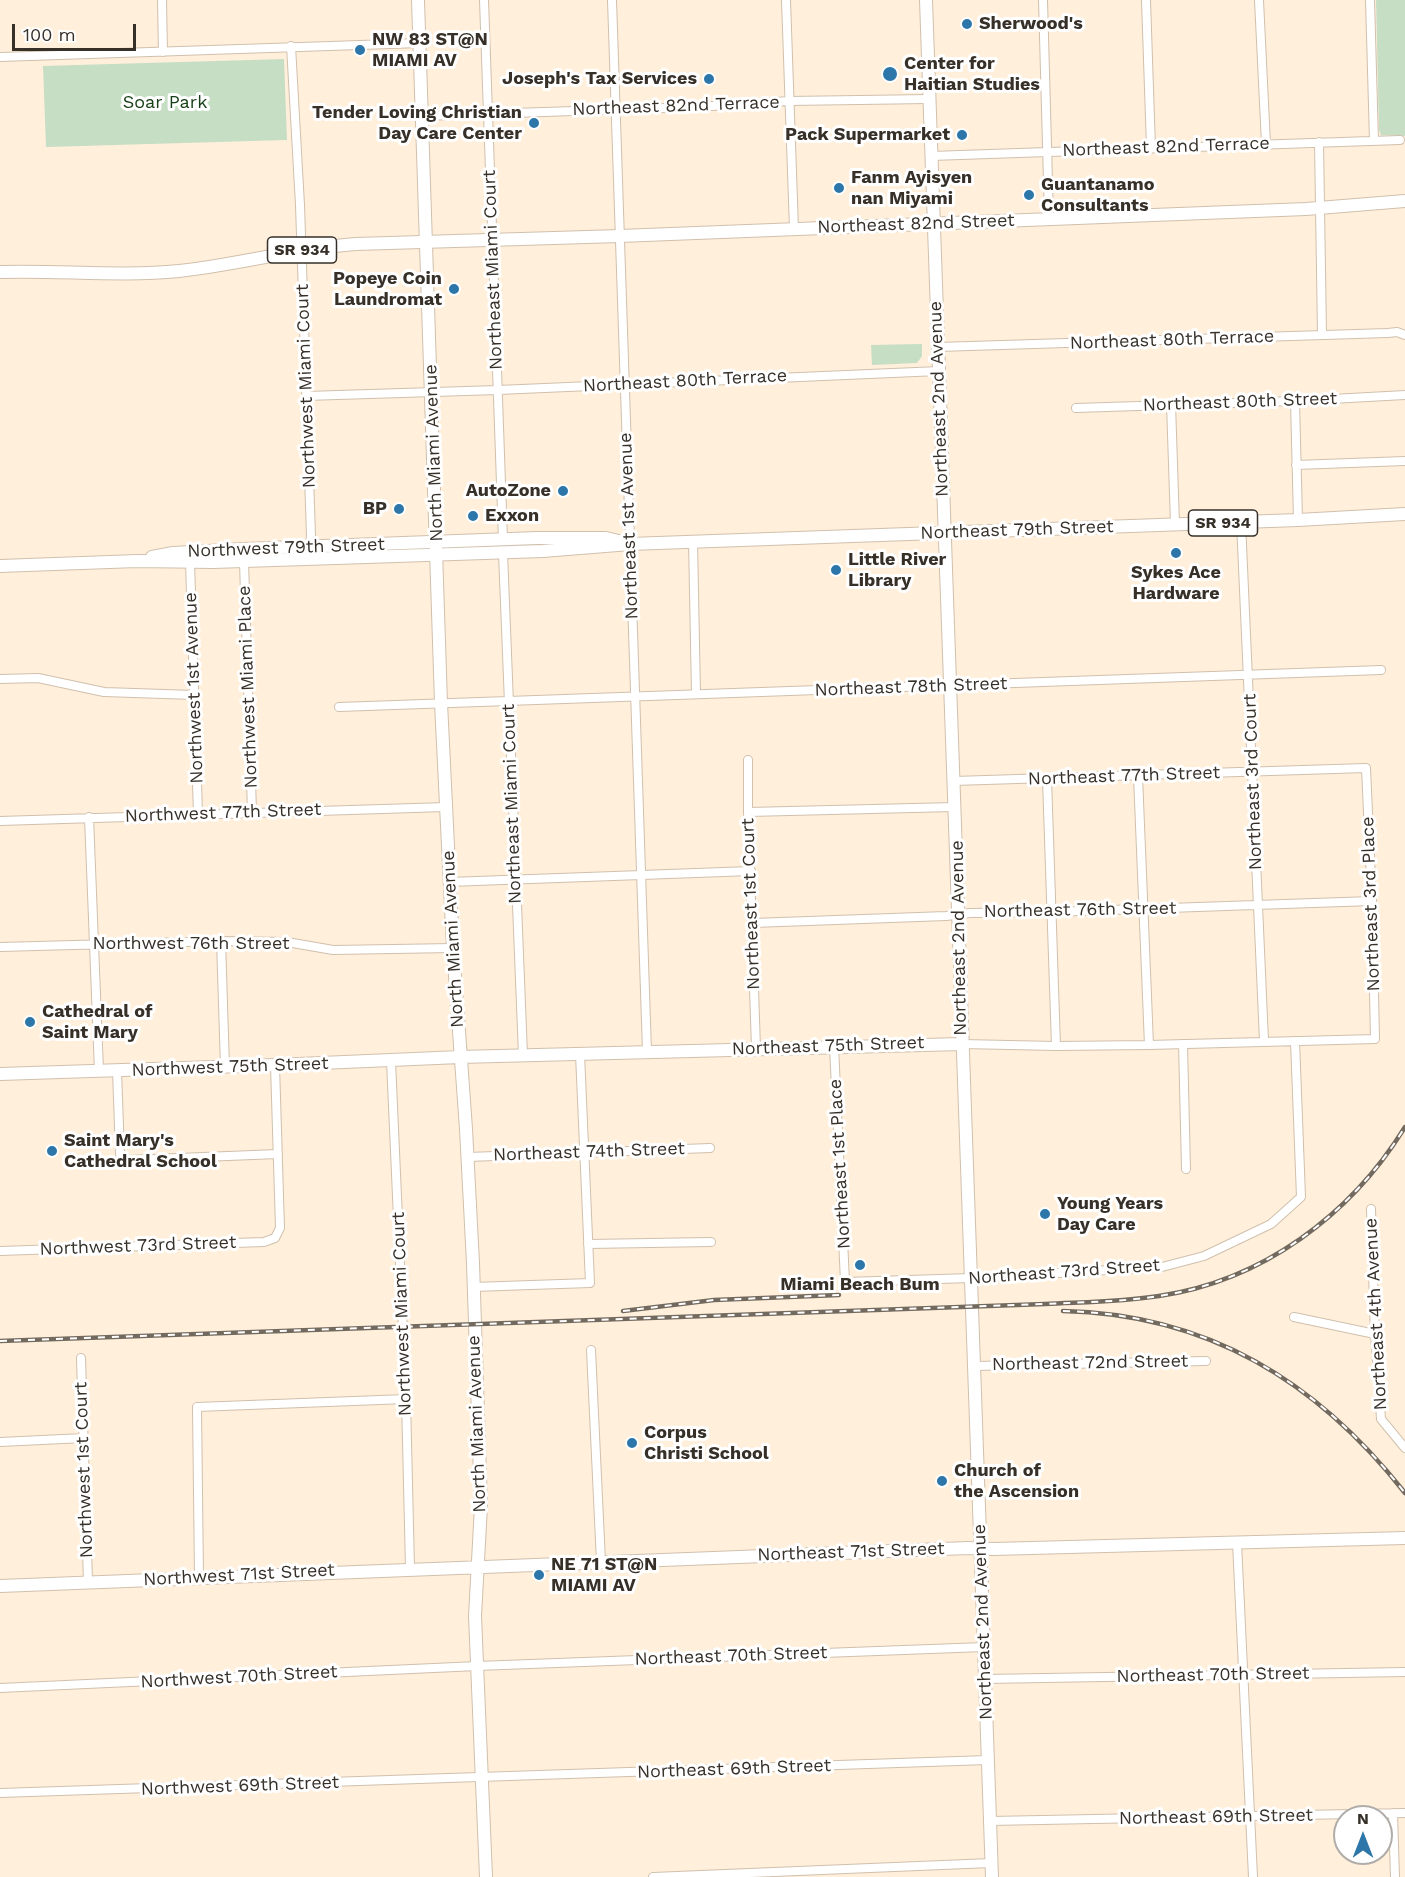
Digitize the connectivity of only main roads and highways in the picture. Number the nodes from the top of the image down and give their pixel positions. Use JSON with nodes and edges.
{"nodes":[{"id":1,"x":418,"y":0,"type":"edge"},
{"id":2,"x":926,"y":0,"type":"edge"},
{"id":3,"x":1405,"y":201,"type":"edge"},
{"id":4,"x":933,"y":223,"type":"junction"},
{"id":5,"x":427,"y":242,"type":"junction"},
{"id":6,"x":0,"y":272,"type":"edge"},
{"id":7,"x":1405,"y":514,"type":"edge"},
{"id":8,"x":944,"y":533,"type":"junction"},
{"id":9,"x":310,"y":546,"type":"junction"},
{"id":10,"x":437,"y":549,"type":"junction"},
{"id":11,"x":136,"y":561,"type":"junction"},
{"id":12,"x":244,"y":562,"type":"junction"},
{"id":13,"x":0,"y":566,"type":"edge"},
{"id":14,"x":962,"y":1044,"type":"junction"},
{"id":15,"x":460,"y":1057,"type":"junction"},
{"id":16,"x":0,"y":1074,"type":"edge"},
{"id":17,"x":1405,"y":1538,"type":"edge"},
{"id":18,"x":981,"y":1548,"type":"junction"},
{"id":19,"x":478,"y":1566,"type":"junction"},
{"id":20,"x":0,"y":1586,"type":"edge"},
{"id":21,"x":486,"y":1877,"type":"edge"},
{"id":22,"x":992,"y":1877,"type":"edge"}],
"edges":[{"from":1,"to":5,"type":"main road","name":"North Miami Avenue"},
{"from":2,"to":4,"type":"main road","name":"Northeast 2nd Avenue"},
{"from":3,"to":4,"type":"main road","name":"Northeast 82nd Street","number":"SR 934"},
{"from":4,"to":5,"type":"main road","name":"Northeast 82nd Street","number":"SR 934"},
{"from":4,"to":8,"type":"main road","name":"Northeast 2nd Avenue"},
{"from":5,"to":6,"type":"main road","number":"SR 934"},
{"from":5,"to":10,"type":"main road","name":"North Miami Avenue"},
{"from":7,"to":8,"type":"main road","name":"Northeast 79th Street","number":"SR 934"},
{"from":8,"to":10,"type":"main road","name":"Northeast 79th Street","number":"SR 934"},
{"from":8,"to":14,"type":"main road","name":"Northeast 2nd Avenue"},
{"from":9,"to":10,"type":"main road","name":"Northwest 79th Street"},
{"from":9,"to":11,"type":"main road","name":"Northwest 79th Street"},
{"from":9,"to":12,"type":"main road"},
{"from":10,"to":12,"type":"main road","name":"Northwest 79th Street"},
{"from":10,"to":15,"type":"main road","name":"North Miami Avenue"},
{"from":11,"to":12,"type":"main road","name":"Northwest 79th Street"},
{"from":11,"to":13,"type":"main road","name":"Northwest 79th Street"},
{"from":14,"to":15,"type":"main road","name":"Northeast 75th Street"},
{"from":14,"to":18,"type":"main road","name":"Northeast 2nd Avenue"},
{"from":15,"to":16,"type":"main road","name":"Northwest 75th Street"},
{"from":15,"to":19,"type":"main road","name":"North Miami Avenue"},
{"from":17,"to":18,"type":"main road","name":"Northeast 71st Street"},
{"from":18,"to":19,"type":"main road","name":"Northeast 71st Street"},
{"from":18,"to":22,"type":"main road","name":"Northeast 2nd Avenue"},
{"from":19,"to":20,"type":"main road","name":"Northwest 71st Street"},
{"from":19,"to":21,"type":"main road","name":"North Miami Avenue"}]}
